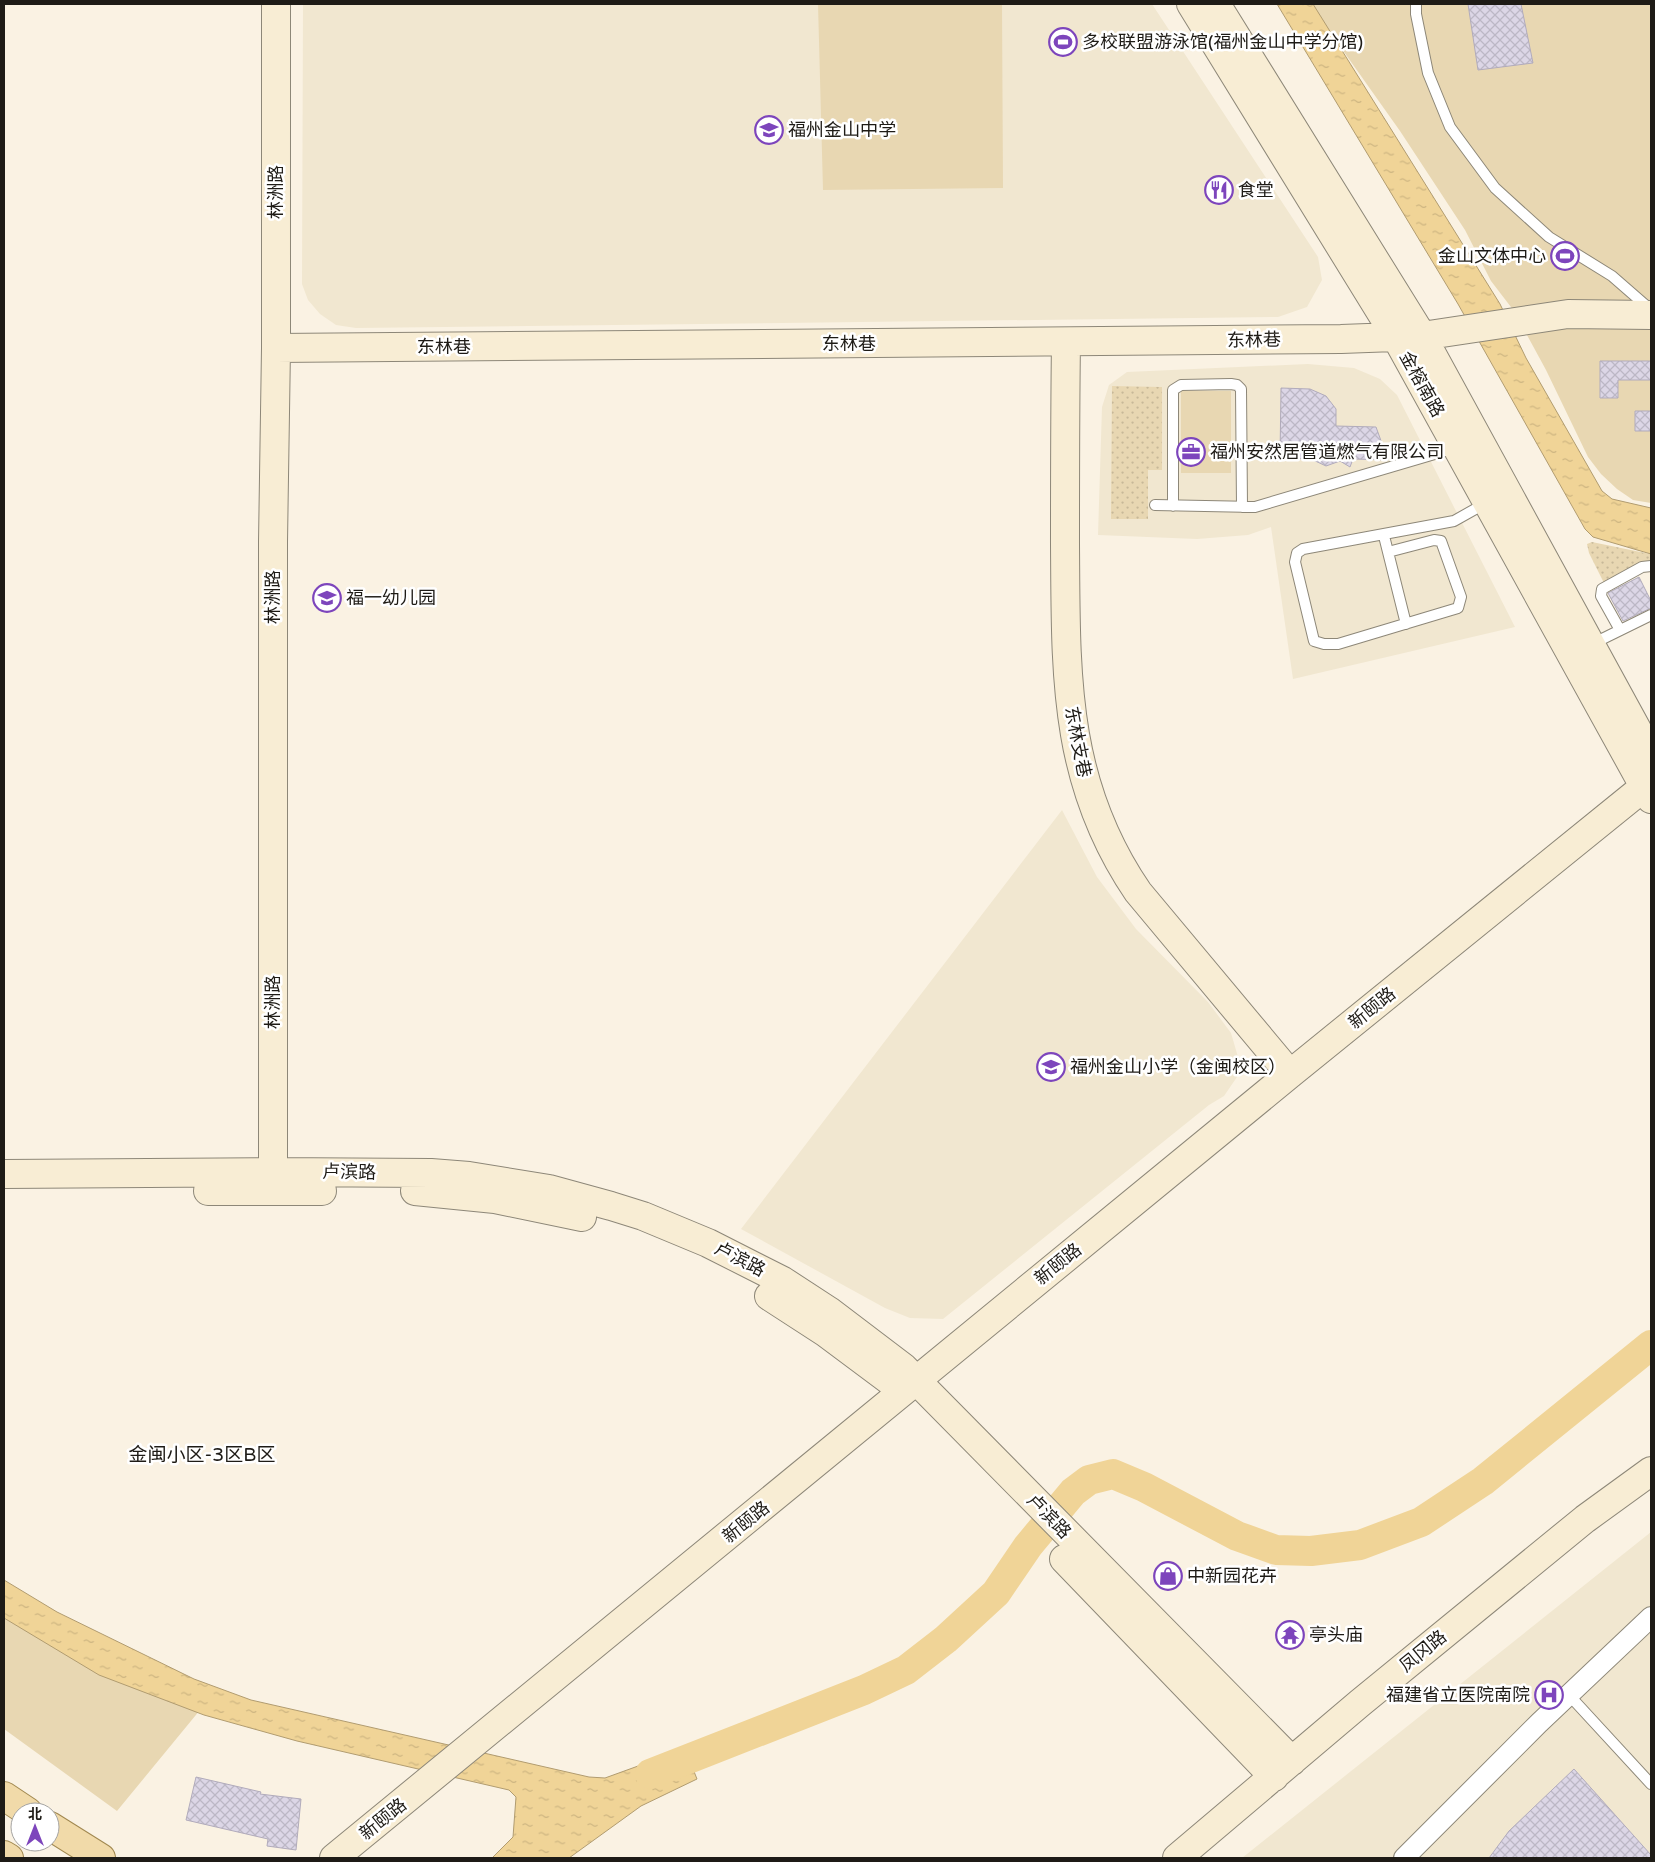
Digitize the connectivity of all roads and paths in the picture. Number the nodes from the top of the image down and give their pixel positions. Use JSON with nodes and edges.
{"nodes":[{"id":1,"x":276,"y":4,"type":"edge"},
{"id":2,"x":1191,"y":4,"type":"edge"},
{"id":3,"x":1216,"y":4,"type":"edge"},
{"id":4,"x":1416,"y":4,"type":"edge"},
{"id":5,"x":1651,"y":310,"type":"edge"},
{"id":6,"x":1651,"y":315,"type":"edge"},
{"id":7,"x":1409,"y":336,"type":"junction"},
{"id":8,"x":1066,"y":343,"type":"junction"},
{"id":9,"x":276,"y":348,"type":"junction"},
{"id":10,"x":1457,"y":448,"type":"junction"},
{"id":11,"x":1487,"y":502,"type":"junction"},
{"id":12,"x":1155,"y":505,"type":"dead end"},
{"id":13,"x":1173,"y":506,"type":"junction"},
{"id":14,"x":1242,"y":507,"type":"junction"},
{"id":15,"x":1384,"y":536,"type":"junction"},
{"id":16,"x":1388,"y":552,"type":"junction"},
{"id":17,"x":1651,"y":566,"type":"edge"},
{"id":18,"x":1651,"y":615,"type":"edge"},
{"id":19,"x":1406,"y":624,"type":"junction"},
{"id":20,"x":1620,"y":630,"type":"junction"},
{"id":21,"x":1591,"y":644,"type":"junction"},
{"id":22,"x":1651,"y":755,"type":"edge"},
{"id":23,"x":1648,"y":793,"type":"edge"},
{"id":24,"x":1290,"y":1074,"type":"junction"},
{"id":25,"x":4,"y":1174,"type":"edge"},
{"id":26,"x":274,"y":1181,"type":"junction"},
{"id":27,"x":4,"y":1192,"type":"edge"},
{"id":28,"x":912,"y":1386,"type":"junction"},
{"id":29,"x":1651,"y":1471,"type":"edge"},
{"id":30,"x":1651,"y":1618,"type":"edge"},
{"id":31,"x":1569,"y":1695,"type":"junction"},
{"id":32,"x":1283,"y":1769,"type":"junction"},
{"id":33,"x":1651,"y":1784,"type":"edge"},
{"id":34,"x":60,"y":1832,"type":"edge"},
{"id":35,"x":4,"y":1855,"type":"edge"},
{"id":36,"x":9,"y":1858,"type":"edge"},
{"id":37,"x":101,"y":1858,"type":"edge"},
{"id":38,"x":334,"y":1858,"type":"edge"},
{"id":39,"x":1177,"y":1858,"type":"edge"},
{"id":40,"x":1404,"y":1858,"type":"edge"}],
"edges":[{"from":1,"to":9,"type":"street","name":"林洲路"},
{"from":2,"to":7,"type":"street","name":"金榕南路"},
{"from":3,"to":7,"type":"street","name":"金榕南路"},
{"from":4,"to":5,"type":"lane"},
{"from":6,"to":7,"type":"street","name":"东林巷"},
{"from":7,"to":8,"type":"street","name":"东林巷"},
{"from":7,"to":10,"type":"street","name":"金榕南路"},
{"from":7,"to":21,"type":"street","name":"金榕南路"},
{"from":8,"to":9,"type":"street","name":"东林巷"},
{"from":8,"to":24,"type":"street","name":"东林支巷"},
{"from":9,"to":26,"type":"street","name":"林洲路"},
{"from":10,"to":11,"type":"street","name":"金榕南路"},
{"from":10,"to":14,"type":"lane"},
{"from":11,"to":15,"type":"lane"},
{"from":11,"to":23,"type":"street","name":"金榕南路"},
{"from":12,"to":13,"type":"lane"},
{"from":13,"to":14,"type":"lane"},
{"from":13,"to":14,"type":"lane"},
{"from":15,"to":16,"type":"lane"},
{"from":15,"to":19,"type":"lane"},
{"from":16,"to":19,"type":"lane"},
{"from":16,"to":19,"type":"lane"},
{"from":17,"to":20,"type":"lane"},
{"from":18,"to":20,"type":"lane"},
{"from":20,"to":21,"type":"lane"},
{"from":21,"to":22,"type":"street","name":"金榕南路"},
{"from":23,"to":24,"type":"street","name":"新颐路"},
{"from":24,"to":28,"type":"street","name":"新颐路"},
{"from":25,"to":26,"type":"street","name":"卢滨路"},
{"from":26,"to":27,"type":"street"},
{"from":26,"to":28,"type":"street","name":"卢滨路"},
{"from":28,"to":32,"type":"street","name":"卢滨路"},
{"from":28,"to":38,"type":"street","name":"新颐路"},
{"from":29,"to":32,"type":"street","name":"凤冈路"},
{"from":30,"to":31,"type":"street"},
{"from":31,"to":33,"type":"lane"},
{"from":31,"to":40,"type":"street"},
{"from":32,"to":39,"type":"street","name":"凤冈路"},
{"from":34,"to":37,"type":"main road"},
{"from":35,"to":36,"type":"main road"}]}
